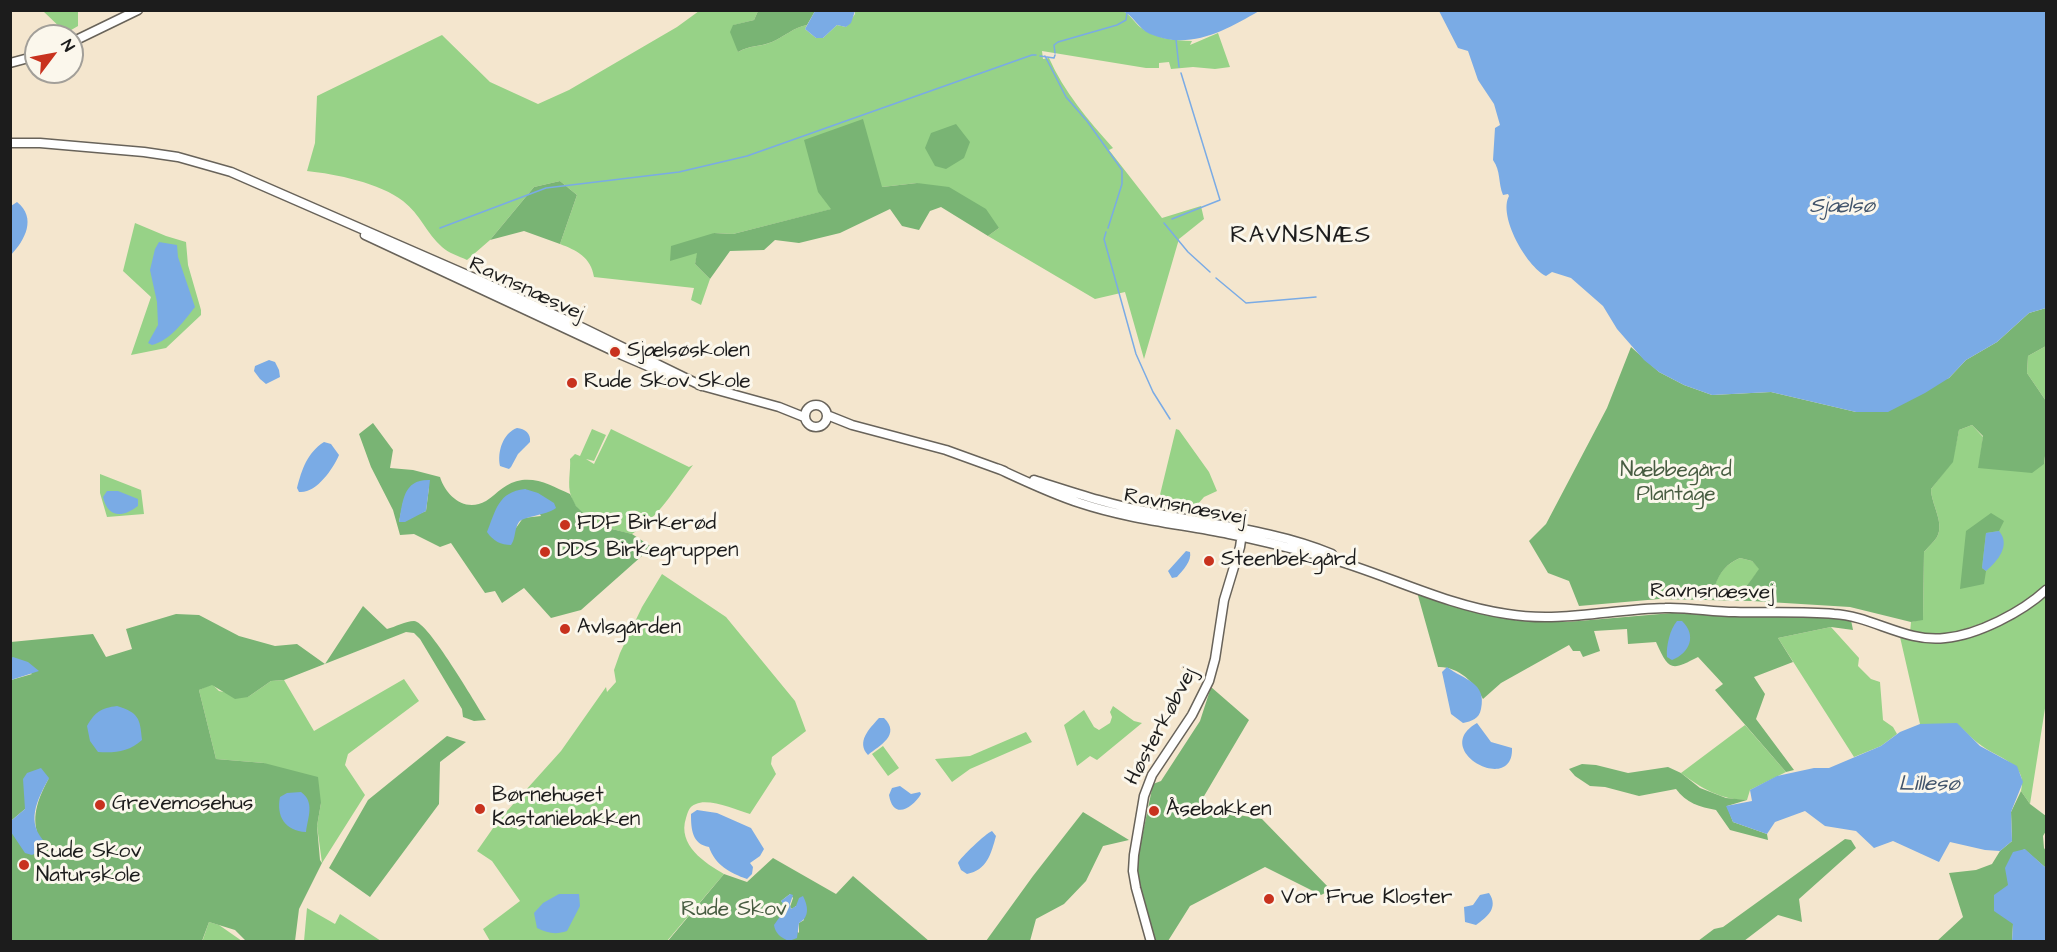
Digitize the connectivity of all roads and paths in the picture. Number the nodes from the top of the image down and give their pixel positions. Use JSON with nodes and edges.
{"nodes":[{"id":1,"x":138,"y":10,"type":"edge"},
{"id":2,"x":84,"y":36,"type":"edge"},
{"id":3,"x":10,"y":143,"type":"edge"},
{"id":4,"x":805,"y":413,"type":"junction"},
{"id":5,"x":826,"y":419,"type":"junction"},
{"id":6,"x":1242,"y":533,"type":"junction"},
{"id":7,"x":2046,"y":590,"type":"edge"},
{"id":8,"x":1151,"y":942,"type":"edge"}],
"edges":[{"from":1,"to":2,"type":"main road"},
{"from":3,"to":4,"type":"main road","name":"Ravnsnæsvej"},
{"from":4,"to":5,"type":"main road"},
{"from":4,"to":5,"type":"main road"},
{"from":5,"to":6,"type":"main road","name":"Ravnsnæsvej"},
{"from":6,"to":7,"type":"main road","name":"Ravnsnæsvej"},
{"from":6,"to":8,"type":"main road","name":"Høsterkøbvej"}]}
